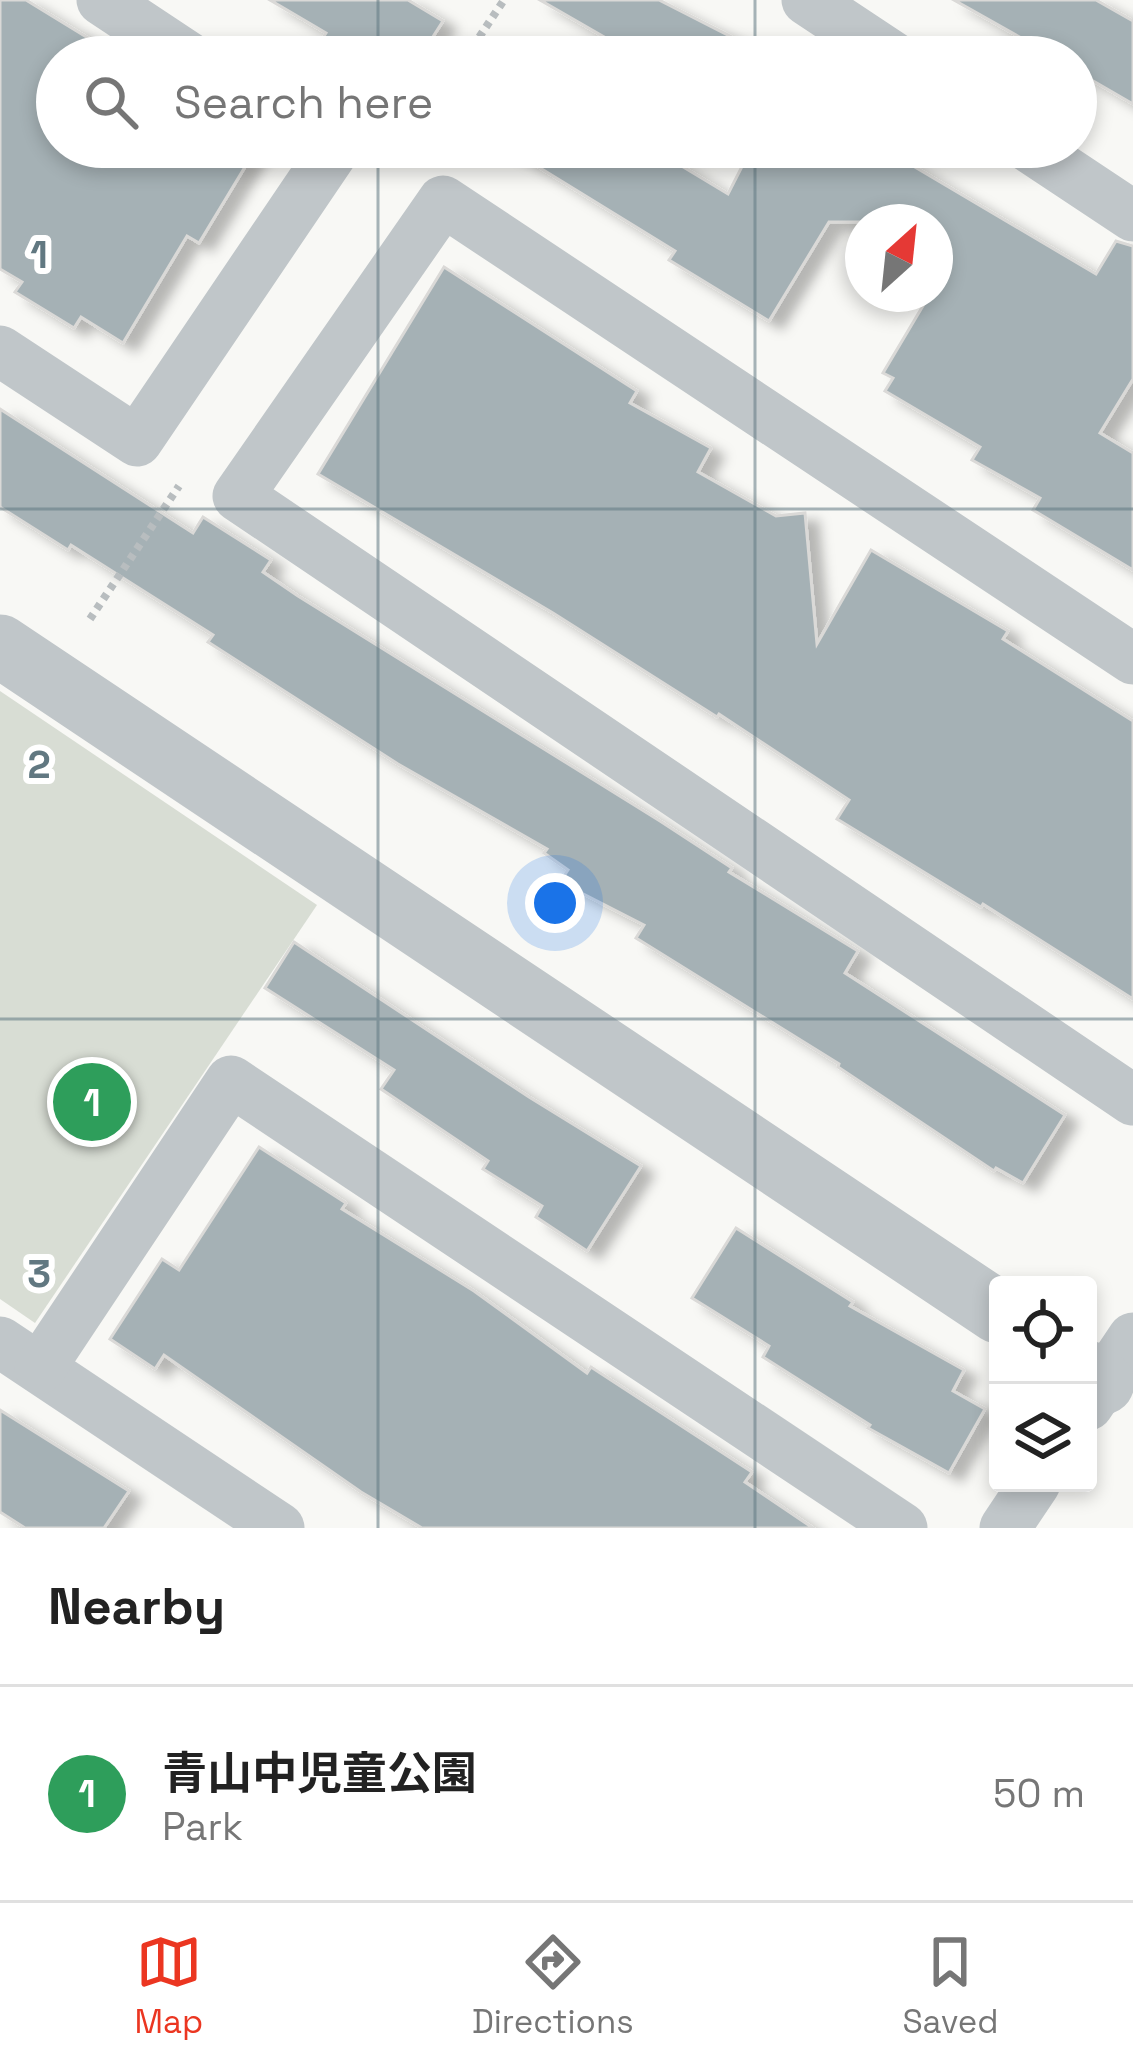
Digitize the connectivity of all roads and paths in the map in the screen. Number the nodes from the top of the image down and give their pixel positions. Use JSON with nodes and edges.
{"nodes":[{"id":1,"x":102,"y":0,"type":"edge"},
{"id":2,"x":504,"y":0,"type":"edge"},
{"id":3,"x":807,"y":0,"type":"edge"},
{"id":4,"x":156,"y":36,"type":"edge"},
{"id":5,"x":480,"y":36,"type":"edge"},
{"id":6,"x":861,"y":36,"type":"edge"},
{"id":7,"x":322,"y":168,"type":"edge"},
{"id":8,"x":1061,"y":168,"type":"edge"},
{"id":9,"x":1133,"y":216,"type":"edge"},
{"id":10,"x":0,"y":351,"type":"edge"},
{"id":11,"x":0,"y":646,"type":"edge"},
{"id":12,"x":1133,"y":659,"type":"edge"},
{"id":13,"x":1133,"y":1100,"type":"edge"},
{"id":14,"x":989,"y":1306,"type":"edge"},
{"id":15,"x":20,"y":1355,"type":"edge"},
{"id":16,"x":1029,"y":1492,"type":"edge"},
{"id":17,"x":279,"y":1528,"type":"edge"},
{"id":18,"x":902,"y":1528,"type":"edge"},
{"id":19,"x":1005,"y":1528,"type":"edge"}],
"edges":[{"from":1,"to":4,"type":"street"},
{"from":2,"to":5,"type":"path"},
{"from":3,"to":6,"type":"street"},
{"from":7,"to":10,"type":"street"},
{"from":8,"to":9,"type":"street"},
{"from":11,"to":14,"type":"street"},
{"from":12,"to":13,"type":"street"},
{"from":15,"to":17,"type":"street"},
{"from":15,"to":18,"type":"street"},
{"from":16,"to":19,"type":"street"}]}
